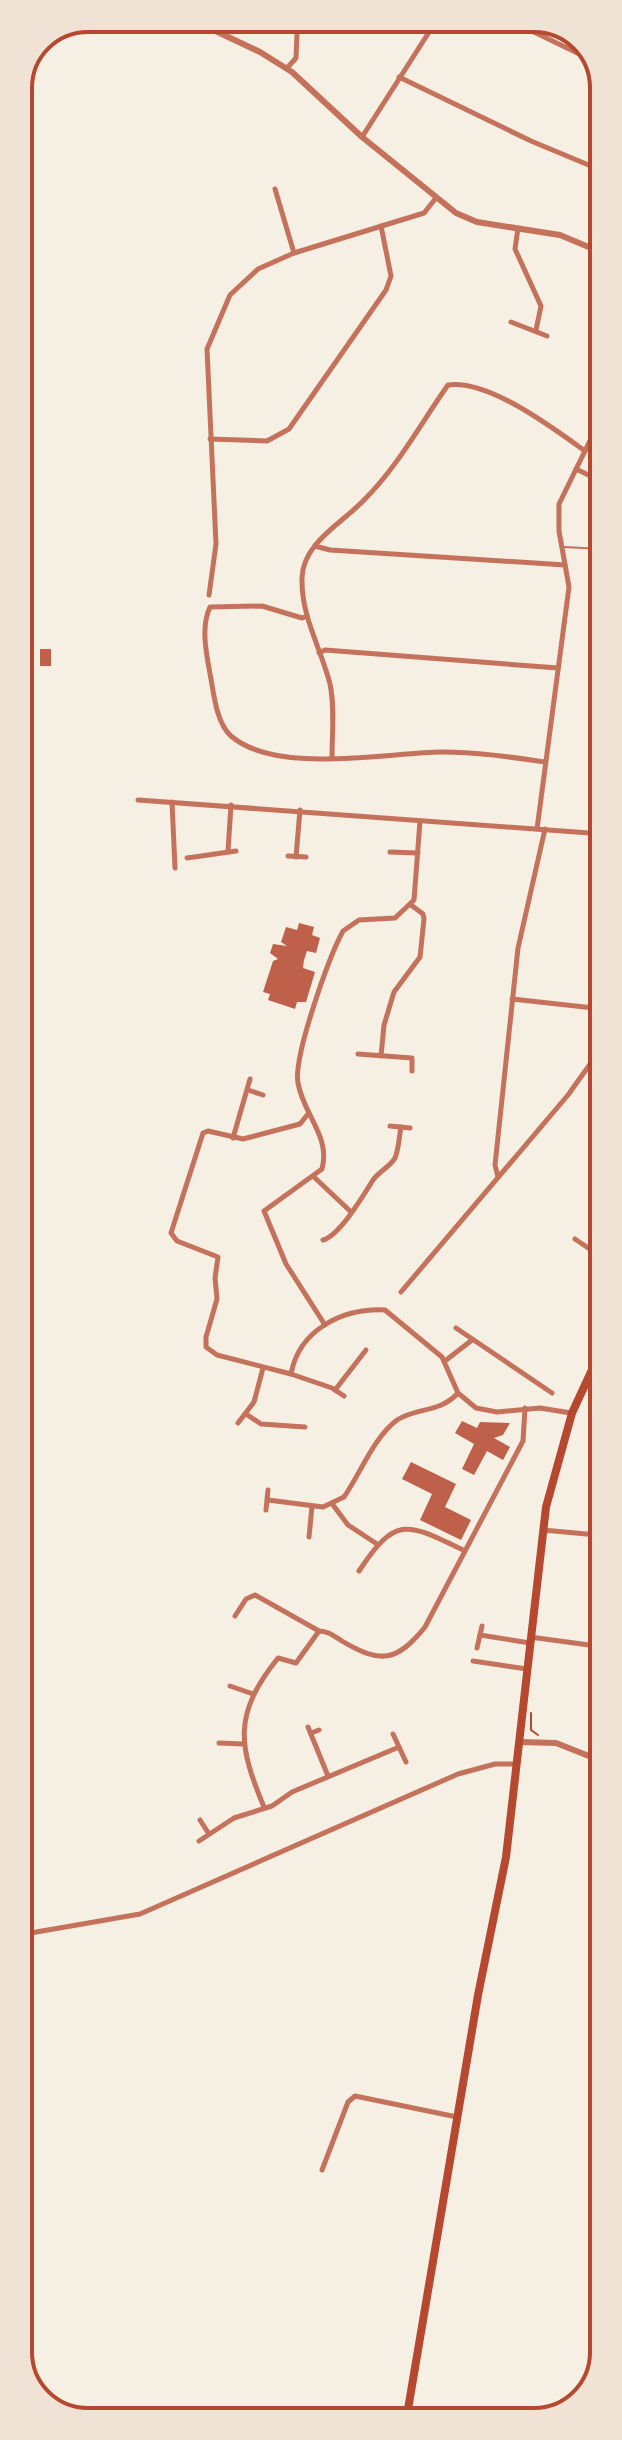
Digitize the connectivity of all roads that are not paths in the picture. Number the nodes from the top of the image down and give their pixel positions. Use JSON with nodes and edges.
{"nodes":[{"id":1,"x":216,"y":32,"type":"edge"},
{"id":2,"x":297,"y":32,"type":"edge"},
{"id":3,"x":429,"y":32,"type":"edge"},
{"id":4,"x":534,"y":32,"type":"edge"},
{"id":5,"x":577,"y":53,"type":"edge"},
{"id":6,"x":287,"y":68,"type":"junction"},
{"id":7,"x":399,"y":77,"type":"junction"},
{"id":8,"x":362,"y":137,"type":"junction"},
{"id":9,"x":590,"y":166,"type":"edge"},
{"id":10,"x":275,"y":189,"type":"dead end"},
{"id":11,"x":436,"y":198,"type":"junction"},
{"id":12,"x":381,"y":226,"type":"junction"},
{"id":13,"x":518,"y":227,"type":"junction"},
{"id":14,"x":590,"y":248,"type":"edge"},
{"id":15,"x":294,"y":253,"type":"junction"},
{"id":16,"x":511,"y":322,"type":"dead end"},
{"id":17,"x":536,"y":330,"type":"junction"},
{"id":18,"x":547,"y":336,"type":"dead end"},
{"id":19,"x":210,"y":439,"type":"junction"},
{"id":20,"x":590,"y":441,"type":"edge"},
{"id":21,"x":585,"y":451,"type":"junction"},
{"id":22,"x":576,"y":469,"type":"junction"},
{"id":23,"x":590,"y":476,"type":"edge"},
{"id":24,"x":314,"y":546,"type":"junction"},
{"id":25,"x":561,"y":547,"type":"junction"},
{"id":26,"x":590,"y":548,"type":"edge"},
{"id":27,"x":565,"y":565,"type":"junction"},
{"id":28,"x":209,"y":595,"type":"joint"},
{"id":29,"x":210,"y":607,"type":"junction"},
{"id":30,"x":307,"y":616,"type":"junction"},
{"id":31,"x":319,"y":653,"type":"junction"},
{"id":32,"x":558,"y":668,"type":"junction"},
{"id":33,"x":332,"y":757,"type":"junction"},
{"id":34,"x":545,"y":762,"type":"junction"},
{"id":35,"x":138,"y":800,"type":"dead end"},
{"id":36,"x":172,"y":802,"type":"junction"},
{"id":37,"x":231,"y":805,"type":"junction"},
{"id":38,"x":300,"y":810,"type":"junction"},
{"id":39,"x":420,"y":821,"type":"junction"},
{"id":40,"x":537,"y":829,"type":"junction"},
{"id":41,"x":545,"y":829,"type":"junction"},
{"id":42,"x":590,"y":833,"type":"edge"},
{"id":43,"x":228,"y":851,"type":"junction"},
{"id":44,"x":236,"y":851,"type":"dead end"},
{"id":45,"x":390,"y":852,"type":"dead end"},
{"id":46,"x":166,"y":853,"type":"dead end"},
{"id":47,"x":175,"y":853,"type":"junction"},
{"id":48,"x":418,"y":853,"type":"junction"},
{"id":49,"x":288,"y":856,"type":"dead end"},
{"id":50,"x":296,"y":857,"type":"junction"},
{"id":51,"x":306,"y":857,"type":"dead end"},
{"id":52,"x":187,"y":858,"type":"dead end"},
{"id":53,"x":175,"y":868,"type":"dead end"},
{"id":54,"x":411,"y":905,"type":"junction"},
{"id":55,"x":512,"y":999,"type":"junction"},
{"id":56,"x":590,"y":1008,"type":"edge"},
{"id":57,"x":358,"y":1054,"type":"dead end"},
{"id":58,"x":381,"y":1056,"type":"junction"},
{"id":59,"x":590,"y":1064,"type":"edge"},
{"id":60,"x":412,"y":1071,"type":"dead end"},
{"id":61,"x":250,"y":1079,"type":"dead end"},
{"id":62,"x":248,"y":1090,"type":"junction"},
{"id":63,"x":263,"y":1095,"type":"dead end"},
{"id":64,"x":308,"y":1114,"type":"junction"},
{"id":65,"x":390,"y":1126,"type":"dead end"},
{"id":66,"x":401,"y":1127,"type":"junction"},
{"id":67,"x":410,"y":1128,"type":"dead end"},
{"id":68,"x":233,"y":1138,"type":"junction"},
{"id":69,"x":314,"y":1177,"type":"junction"},
{"id":70,"x":498,"y":1177,"type":"junction"},
{"id":71,"x":350,"y":1211,"type":"junction"},
{"id":72,"x":575,"y":1239,"type":"dead end"},
{"id":73,"x":323,"y":1240,"type":"dead end"},
{"id":74,"x":590,"y":1249,"type":"edge"},
{"id":75,"x":401,"y":1292,"type":"dead end"},
{"id":76,"x":325,"y":1325,"type":"junction"},
{"id":77,"x":456,"y":1328,"type":"dead end"},
{"id":78,"x":470,"y":1328,"type":"dead end"},
{"id":79,"x":465,"y":1334,"type":"junction"},
{"id":80,"x":472,"y":1340,"type":"junction"},
{"id":81,"x":366,"y":1350,"type":"dead end"},
{"id":82,"x":445,"y":1361,"type":"junction"},
{"id":83,"x":263,"y":1368,"type":"junction"},
{"id":84,"x":291,"y":1374,"type":"junction"},
{"id":85,"x":590,"y":1374,"type":"edge"},
{"id":86,"x":335,"y":1390,"type":"junction"},
{"id":87,"x":458,"y":1393,"type":"junction"},
{"id":88,"x":552,"y":1393,"type":"dead end"},
{"id":89,"x":344,"y":1396,"type":"dead end"},
{"id":90,"x":525,"y":1408,"type":"junction"},
{"id":91,"x":572,"y":1413,"type":"junction"},
{"id":92,"x":246,"y":1414,"type":"junction"},
{"id":93,"x":294,"y":1417,"type":"dead end"},
{"id":94,"x":238,"y":1423,"type":"dead end"},
{"id":95,"x":294,"y":1426,"type":"junction"},
{"id":96,"x":305,"y":1427,"type":"dead end"},
{"id":97,"x":268,"y":1490,"type":"dead end"},
{"id":98,"x":268,"y":1500,"type":"junction"},
{"id":99,"x":333,"y":1505,"type":"junction"},
{"id":100,"x":312,"y":1506,"type":"junction"},
{"id":101,"x":266,"y":1510,"type":"dead end"},
{"id":102,"x":543,"y":1530,"type":"junction"},
{"id":103,"x":590,"y":1534,"type":"edge"},
{"id":104,"x":309,"y":1537,"type":"dead end"},
{"id":105,"x":377,"y":1544,"type":"junction"},
{"id":106,"x":463,"y":1550,"type":"junction"},
{"id":107,"x":359,"y":1571,"type":"dead end"},
{"id":108,"x":235,"y":1616,"type":"dead end"},
{"id":109,"x":482,"y":1626,"type":"dead end"},
{"id":110,"x":319,"y":1631,"type":"junction"},
{"id":111,"x":480,"y":1635,"type":"junction"},
{"id":112,"x":530,"y":1640,"type":"junction"},
{"id":113,"x":590,"y":1646,"type":"edge"},
{"id":114,"x":477,"y":1648,"type":"dead end"},
{"id":115,"x":473,"y":1661,"type":"dead end"},
{"id":116,"x":527,"y":1669,"type":"junction"},
{"id":117,"x":230,"y":1686,"type":"dead end"},
{"id":118,"x":253,"y":1694,"type":"junction"},
{"id":119,"x":319,"y":1730,"type":"dead end"},
{"id":120,"x":393,"y":1734,"type":"dead end"},
{"id":121,"x":519,"y":1742,"type":"junction"},
{"id":122,"x":219,"y":1743,"type":"dead end"},
{"id":123,"x":243,"y":1744,"type":"junction"},
{"id":124,"x":399,"y":1747,"type":"junction"},
{"id":125,"x":590,"y":1756,"type":"edge"},
{"id":126,"x":406,"y":1762,"type":"dead end"},
{"id":127,"x":517,"y":1764,"type":"junction"},
{"id":128,"x":328,"y":1776,"type":"junction"},
{"id":129,"x":264,"y":1807,"type":"junction"},
{"id":130,"x":200,"y":1820,"type":"dead end"},
{"id":131,"x":209,"y":1834,"type":"junction"},
{"id":132,"x":199,"y":1841,"type":"dead end"},
{"id":133,"x":32,"y":1933,"type":"edge"},
{"id":134,"x":457,"y":2117,"type":"junction"},
{"id":135,"x":322,"y":2170,"type":"dead end"},
{"id":136,"x":408,"y":2408,"type":"edge"}],
"edges":[{"from":1,"to":6,"type":"street"},
{"from":2,"to":6,"type":"street"},
{"from":3,"to":7,"type":"street"},
{"from":4,"to":5,"type":"street"},
{"from":6,"to":8,"type":"street"},
{"from":7,"to":8,"type":"street"},
{"from":7,"to":9,"type":"street"},
{"from":8,"to":11,"type":"street"},
{"from":10,"to":15,"type":"street"},
{"from":11,"to":12,"type":"street"},
{"from":11,"to":13,"type":"street"},
{"from":12,"to":15,"type":"street"},
{"from":12,"to":19,"type":"street"},
{"from":13,"to":14,"type":"street"},
{"from":13,"to":17,"type":"street"},
{"from":15,"to":19,"type":"street"},
{"from":16,"to":17,"type":"street"},
{"from":17,"to":18,"type":"street"},
{"from":19,"to":28,"type":"street"},
{"from":20,"to":21,"type":"street"},
{"from":21,"to":22,"type":"street"},
{"from":21,"to":24,"type":"street"},
{"from":22,"to":23,"type":"street"},
{"from":22,"to":25,"type":"street"},
{"from":24,"to":27,"type":"street"},
{"from":24,"to":30,"type":"street"},
{"from":25,"to":26,"type":"lane"},
{"from":25,"to":27,"type":"street"},
{"from":27,"to":32,"type":"street"},
{"from":28,"to":29,"type":"lane"},
{"from":29,"to":30,"type":"street"},
{"from":29,"to":33,"type":"street"},
{"from":30,"to":31,"type":"street"},
{"from":31,"to":32,"type":"street"},
{"from":31,"to":33,"type":"street"},
{"from":32,"to":34,"type":"street"},
{"from":33,"to":34,"type":"street"},
{"from":34,"to":40,"type":"street"},
{"from":35,"to":36,"type":"street"},
{"from":36,"to":37,"type":"street"},
{"from":36,"to":47,"type":"street"},
{"from":37,"to":38,"type":"street"},
{"from":37,"to":43,"type":"street"},
{"from":38,"to":39,"type":"street"},
{"from":38,"to":50,"type":"street"},
{"from":39,"to":40,"type":"street"},
{"from":39,"to":48,"type":"street"},
{"from":40,"to":41,"type":"street"},
{"from":41,"to":42,"type":"street"},
{"from":41,"to":55,"type":"street"},
{"from":43,"to":44,"type":"street"},
{"from":43,"to":52,"type":"street"},
{"from":45,"to":48,"type":"street"},
{"from":46,"to":47,"type":"street"},
{"from":47,"to":53,"type":"street"},
{"from":48,"to":54,"type":"street"},
{"from":49,"to":50,"type":"street"},
{"from":50,"to":51,"type":"street"},
{"from":54,"to":58,"type":"street"},
{"from":54,"to":64,"type":"street"},
{"from":55,"to":56,"type":"street"},
{"from":55,"to":70,"type":"street"},
{"from":57,"to":58,"type":"street"},
{"from":58,"to":60,"type":"street"},
{"from":59,"to":70,"type":"street"},
{"from":61,"to":62,"type":"street"},
{"from":62,"to":63,"type":"street"},
{"from":62,"to":68,"type":"street"},
{"from":64,"to":68,"type":"street"},
{"from":64,"to":69,"type":"street"},
{"from":65,"to":66,"type":"street"},
{"from":66,"to":67,"type":"street"},
{"from":66,"to":71,"type":"street"},
{"from":68,"to":83,"type":"street"},
{"from":69,"to":71,"type":"street"},
{"from":69,"to":76,"type":"street"},
{"from":70,"to":75,"type":"street"},
{"from":71,"to":73,"type":"street"},
{"from":72,"to":74,"type":"street"},
{"from":76,"to":82,"type":"street"},
{"from":76,"to":84,"type":"street"},
{"from":77,"to":79,"type":"street"},
{"from":78,"to":79,"type":"street"},
{"from":79,"to":80,"type":"street"},
{"from":80,"to":82,"type":"street"},
{"from":80,"to":88,"type":"street"},
{"from":81,"to":86,"type":"street"},
{"from":82,"to":87,"type":"street"},
{"from":83,"to":84,"type":"street"},
{"from":83,"to":92,"type":"street"},
{"from":84,"to":86,"type":"street"},
{"from":85,"to":91,"type":"highway"},
{"from":86,"to":89,"type":"street"},
{"from":87,"to":90,"type":"street"},
{"from":87,"to":99,"type":"street"},
{"from":90,"to":91,"type":"street"},
{"from":90,"to":106,"type":"street"},
{"from":91,"to":102,"type":"highway"},
{"from":92,"to":94,"type":"street"},
{"from":92,"to":95,"type":"street"},
{"from":93,"to":95,"type":"street"},
{"from":95,"to":96,"type":"street"},
{"from":97,"to":98,"type":"street"},
{"from":98,"to":100,"type":"street"},
{"from":98,"to":101,"type":"street"},
{"from":99,"to":100,"type":"street"},
{"from":99,"to":105,"type":"street"},
{"from":100,"to":104,"type":"street"},
{"from":102,"to":103,"type":"street"},
{"from":102,"to":112,"type":"highway"},
{"from":105,"to":106,"type":"street"},
{"from":105,"to":107,"type":"street"},
{"from":106,"to":110,"type":"street"},
{"from":108,"to":110,"type":"street"},
{"from":109,"to":111,"type":"street"},
{"from":110,"to":118,"type":"street"},
{"from":111,"to":112,"type":"street"},
{"from":111,"to":114,"type":"street"},
{"from":112,"to":113,"type":"street"},
{"from":112,"to":116,"type":"highway"},
{"from":115,"to":116,"type":"street"},
{"from":116,"to":121,"type":"highway"},
{"from":117,"to":118,"type":"street"},
{"from":118,"to":123,"type":"street"},
{"from":119,"to":128,"type":"street"},
{"from":120,"to":124,"type":"street"},
{"from":121,"to":125,"type":"street"},
{"from":121,"to":127,"type":"highway"},
{"from":122,"to":123,"type":"street"},
{"from":123,"to":129,"type":"street"},
{"from":124,"to":126,"type":"street"},
{"from":124,"to":128,"type":"street"},
{"from":127,"to":133,"type":"street"},
{"from":127,"to":134,"type":"highway"},
{"from":128,"to":129,"type":"street"},
{"from":129,"to":131,"type":"street"},
{"from":130,"to":131,"type":"street"},
{"from":131,"to":132,"type":"street"},
{"from":134,"to":135,"type":"street"},
{"from":134,"to":136,"type":"highway"}]}
